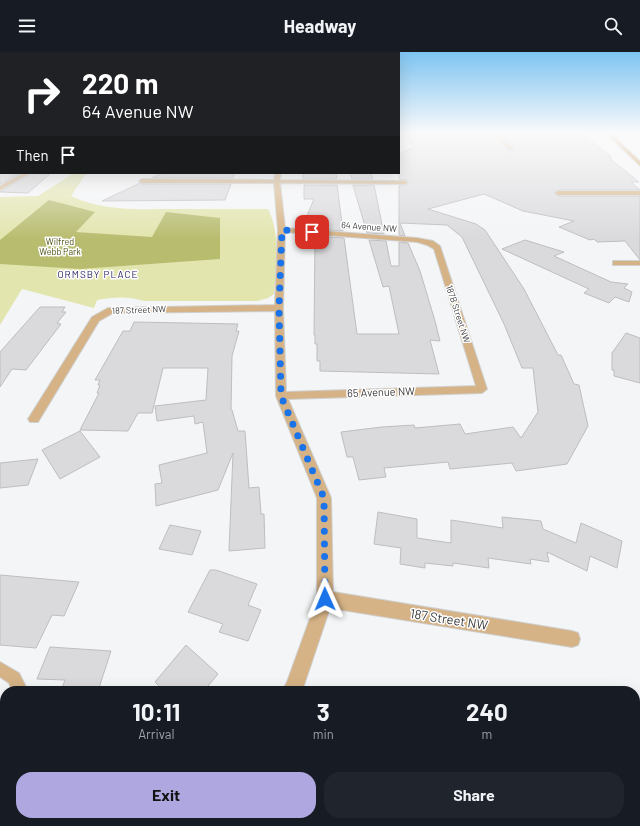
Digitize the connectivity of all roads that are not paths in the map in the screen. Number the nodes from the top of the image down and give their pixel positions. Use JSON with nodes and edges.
{"nodes":[{"id":1,"x":26,"y":174,"type":"edge"},
{"id":2,"x":278,"y":174,"type":"edge"},
{"id":3,"x":142,"y":182,"type":"dead end"},
{"id":4,"x":277,"y":182,"type":"junction"},
{"id":5,"x":405,"y":182,"type":"dead end"},
{"id":6,"x":0,"y":188,"type":"edge"},
{"id":7,"x":558,"y":193,"type":"dead end"},
{"id":8,"x":640,"y":193,"type":"edge"},
{"id":9,"x":282,"y":230,"type":"junction"},
{"id":10,"x":430,"y":243,"type":"joint"},
{"id":11,"x":616,"y":263,"type":"dead end"},
{"id":12,"x":640,"y":263,"type":"edge"},
{"id":13,"x":279,"y":308,"type":"junction"},
{"id":14,"x":482,"y":389,"type":"joint"},
{"id":15,"x":281,"y":396,"type":"junction"},
{"id":16,"x":34,"y":419,"type":"dead end"},
{"id":17,"x":325,"y":599,"type":"junction"},
{"id":18,"x":572,"y":639,"type":"dead end"},
{"id":19,"x":0,"y":669,"type":"edge"},
{"id":20,"x":18,"y":686,"type":"edge"},
{"id":21,"x":295,"y":686,"type":"edge"}],
"edges":[{"from":1,"to":6,"type":"lane"},
{"from":2,"to":4,"type":"street"},
{"from":3,"to":4,"type":"street"},
{"from":4,"to":5,"type":"street"},
{"from":4,"to":9,"type":"street"},
{"from":7,"to":8,"type":"street"},
{"from":9,"to":10,"type":"street","name":"64 Avenue NW"},
{"from":9,"to":13,"type":"street"},
{"from":10,"to":14,"type":"street","name":"187B Street NW"},
{"from":11,"to":12,"type":"street"},
{"from":13,"to":15,"type":"street"},
{"from":13,"to":16,"type":"street","name":"187 Street NW"},
{"from":14,"to":15,"type":"street","name":"65 Avenue NW"},
{"from":15,"to":17,"type":"street"},
{"from":17,"to":18,"type":"street","name":"187 Street NW"},
{"from":17,"to":21,"type":"street"},
{"from":19,"to":20,"type":"lane"}]}
